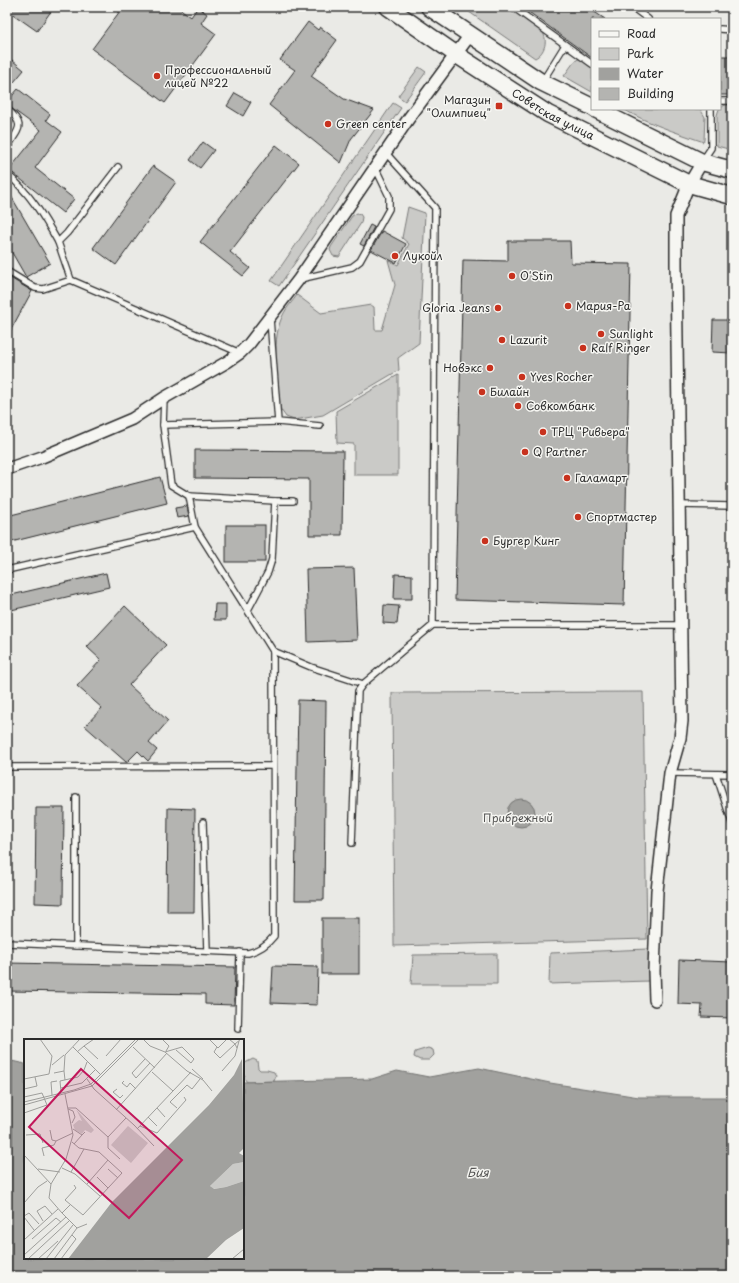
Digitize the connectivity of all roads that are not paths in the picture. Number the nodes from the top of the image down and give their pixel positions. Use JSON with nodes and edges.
{"nodes":[{"id":1,"x":388,"y":7,"type":"edge"},
{"id":2,"x":429,"y":7,"type":"edge"},
{"id":3,"x":513,"y":7,"type":"edge"},
{"id":4,"x":632,"y":7,"type":"edge"},
{"id":5,"x":449,"y":12,"type":"edge"},
{"id":6,"x":647,"y":18,"type":"edge"},
{"id":7,"x":721,"y":29,"type":"edge"},
{"id":8,"x":732,"y":30,"type":"edge"},
{"id":9,"x":470,"y":35,"type":"junction"},
{"id":10,"x":565,"y":45,"type":"junction"},
{"id":11,"x":457,"y":55,"type":"junction"},
{"id":12,"x":591,"y":63,"type":"edge"},
{"id":13,"x":541,"y":82,"type":"junction"},
{"id":14,"x":721,"y":101,"type":"edge"},
{"id":15,"x":732,"y":101,"type":"edge"},
{"id":16,"x":591,"y":107,"type":"edge"},
{"id":17,"x":7,"y":109,"type":"edge"},
{"id":18,"x":597,"y":110,"type":"edge"},
{"id":19,"x":711,"y":110,"type":"edge"},
{"id":20,"x":7,"y":148,"type":"edge"},
{"id":21,"x":385,"y":152,"type":"junction"},
{"id":22,"x":702,"y":162,"type":"junction"},
{"id":23,"x":118,"y":167,"type":"dead end"},
{"id":24,"x":375,"y":167,"type":"junction"},
{"id":25,"x":732,"y":170,"type":"edge"},
{"id":26,"x":7,"y":174,"type":"edge"},
{"id":27,"x":689,"y":184,"type":"junction"},
{"id":28,"x":732,"y":196,"type":"edge"},
{"id":29,"x":58,"y":242,"type":"junction"},
{"id":30,"x":7,"y":271,"type":"edge"},
{"id":31,"x":299,"y":279,"type":"junction"},
{"id":32,"x":71,"y":280,"type":"junction"},
{"id":33,"x":270,"y":318,"type":"junction"},
{"id":34,"x":240,"y":353,"type":"junction"},
{"id":35,"x":164,"y":398,"type":"junction"},
{"id":36,"x":278,"y":422,"type":"junction"},
{"id":37,"x":163,"y":425,"type":"junction"},
{"id":38,"x":320,"y":426,"type":"dead end"},
{"id":39,"x":7,"y":469,"type":"edge"},
{"id":40,"x":189,"y":496,"type":"junction"},
{"id":41,"x":293,"y":501,"type":"dead end"},
{"id":42,"x":275,"y":502,"type":"junction"},
{"id":43,"x":678,"y":505,"type":"junction"},
{"id":44,"x":732,"y":506,"type":"edge"},
{"id":45,"x":195,"y":527,"type":"junction"},
{"id":46,"x":7,"y":570,"type":"edge"},
{"id":47,"x":248,"y":610,"type":"junction"},
{"id":48,"x":433,"y":625,"type":"junction"},
{"id":49,"x":680,"y":625,"type":"junction"},
{"id":50,"x":272,"y":651,"type":"junction"},
{"id":51,"x":364,"y":684,"type":"junction"},
{"id":52,"x":273,"y":766,"type":"junction"},
{"id":53,"x":7,"y":767,"type":"edge"},
{"id":54,"x":670,"y":773,"type":"junction"},
{"id":55,"x":716,"y":774,"type":"junction"},
{"id":56,"x":732,"y":774,"type":"edge"},
{"id":57,"x":76,"y":797,"type":"dead end"},
{"id":58,"x":203,"y":822,"type":"dead end"},
{"id":59,"x":732,"y":822,"type":"edge"},
{"id":60,"x":352,"y":843,"type":"dead end"},
{"id":61,"x":7,"y":943,"type":"edge"},
{"id":62,"x":76,"y":946,"type":"junction"},
{"id":63,"x":207,"y":951,"type":"junction"},
{"id":64,"x":240,"y":952,"type":"junction"},
{"id":65,"x":655,"y":1000,"type":"dead end"},
{"id":66,"x":238,"y":1029,"type":"dead end"}],
"edges":[{"from":1,"to":11,"type":"main road","name":"Советская улица"},
{"from":2,"to":5,"type":"main road","name":"Советская улица"},
{"from":3,"to":10,"type":"lane"},
{"from":4,"to":6,"type":"lane"},
{"from":5,"to":9,"type":"main road","name":"Советская улица"},
{"from":7,"to":8,"type":"lane"},
{"from":9,"to":11,"type":"street"},
{"from":9,"to":13,"type":"main road","name":"Советская улица"},
{"from":10,"to":12,"type":"lane"},
{"from":10,"to":13,"type":"lane"},
{"from":11,"to":21,"type":"street"},
{"from":11,"to":27,"type":"main road","name":"Советская улица"},
{"from":13,"to":16,"type":"main road","name":"Советская улица"},
{"from":14,"to":15,"type":"lane"},
{"from":17,"to":20,"type":"lane"},
{"from":18,"to":22,"type":"main road"},
{"from":19,"to":22,"type":"lane"},
{"from":21,"to":24,"type":"street"},
{"from":21,"to":48,"type":"lane"},
{"from":22,"to":25,"type":"main road"},
{"from":22,"to":27,"type":"street"},
{"from":23,"to":29,"type":"lane"},
{"from":24,"to":31,"type":"street"},
{"from":24,"to":31,"type":"lane"},
{"from":26,"to":29,"type":"lane"},
{"from":27,"to":28,"type":"main road","name":"Советская улица"},
{"from":27,"to":43,"type":"street"},
{"from":29,"to":32,"type":"lane"},
{"from":30,"to":32,"type":"lane"},
{"from":31,"to":33,"type":"street"},
{"from":32,"to":34,"type":"lane"},
{"from":33,"to":34,"type":"street"},
{"from":33,"to":36,"type":"lane"},
{"from":34,"to":35,"type":"street"},
{"from":35,"to":37,"type":"lane"},
{"from":35,"to":39,"type":"street"},
{"from":36,"to":37,"type":"lane"},
{"from":36,"to":38,"type":"lane"},
{"from":37,"to":40,"type":"lane"},
{"from":40,"to":42,"type":"lane"},
{"from":40,"to":45,"type":"lane"},
{"from":41,"to":42,"type":"lane"},
{"from":42,"to":47,"type":"lane"},
{"from":43,"to":44,"type":"lane"},
{"from":43,"to":49,"type":"street"},
{"from":45,"to":46,"type":"lane"},
{"from":45,"to":47,"type":"lane"},
{"from":47,"to":50,"type":"lane"},
{"from":48,"to":49,"type":"lane"},
{"from":48,"to":51,"type":"lane"},
{"from":49,"to":54,"type":"street"},
{"from":50,"to":51,"type":"lane"},
{"from":50,"to":52,"type":"lane"},
{"from":51,"to":60,"type":"lane"},
{"from":52,"to":53,"type":"lane"},
{"from":52,"to":64,"type":"lane"},
{"from":54,"to":55,"type":"lane"},
{"from":54,"to":65,"type":"street"},
{"from":55,"to":56,"type":"lane"},
{"from":55,"to":59,"type":"lane"},
{"from":57,"to":62,"type":"lane"},
{"from":58,"to":63,"type":"lane"},
{"from":61,"to":62,"type":"lane"},
{"from":62,"to":63,"type":"lane"},
{"from":63,"to":64,"type":"lane"},
{"from":64,"to":66,"type":"lane"}]}
